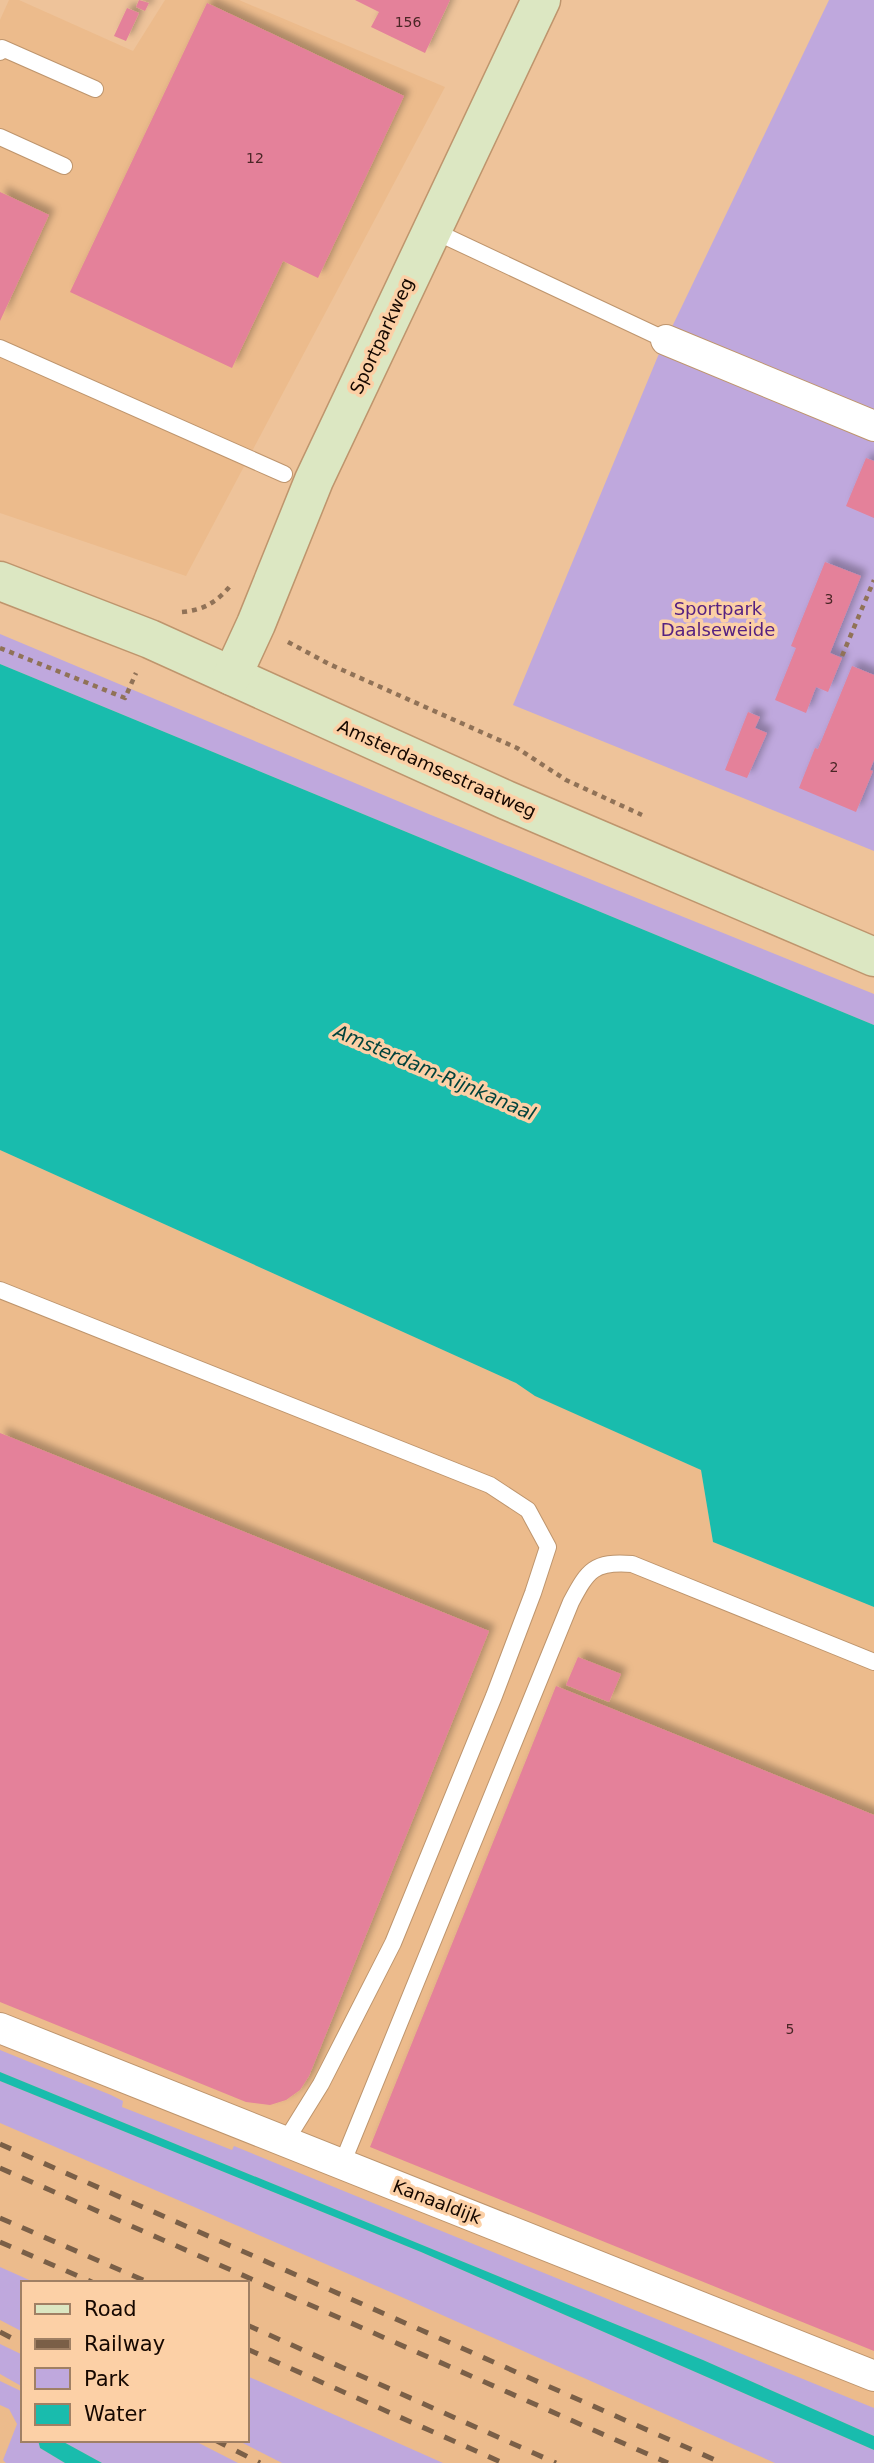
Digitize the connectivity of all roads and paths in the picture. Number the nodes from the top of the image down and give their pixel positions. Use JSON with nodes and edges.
{"nodes":[{"id":1,"x":541,"y":0,"type":"edge"},
{"id":2,"x":0,"y":52,"type":"edge"},
{"id":3,"x":95,"y":89,"type":"dead end"},
{"id":4,"x":0,"y":137,"type":"edge"},
{"id":5,"x":64,"y":166,"type":"dead end"},
{"id":6,"x":432,"y":230,"type":"junction"},
{"id":7,"x":666,"y":340,"type":"joint"},
{"id":8,"x":0,"y":348,"type":"edge"},
{"id":9,"x":874,"y":426,"type":"edge"},
{"id":10,"x":284,"y":474,"type":"dead end"},
{"id":11,"x":874,"y":580,"type":"edge"},
{"id":12,"x":0,"y":581,"type":"edge"},
{"id":13,"x":212,"y":604,"type":"dead end"},
{"id":14,"x":256,"y":624,"type":"junction"},
{"id":15,"x":0,"y":648,"type":"edge"},
{"id":16,"x":842,"y":656,"type":"dead end"},
{"id":17,"x":137,"y":670,"type":"dead end"},
{"id":18,"x":232,"y":676,"type":"junction"},
{"id":19,"x":654,"y":821,"type":"dead end"},
{"id":20,"x":874,"y":957,"type":"edge"},
{"id":21,"x":0,"y":1290,"type":"edge"},
{"id":22,"x":874,"y":1662,"type":"edge"},
{"id":23,"x":0,"y":2028,"type":"edge"},
{"id":24,"x":285,"y":2142,"type":"junction"},
{"id":25,"x":342,"y":2164,"type":"junction"},
{"id":26,"x":874,"y":2376,"type":"edge"}],
"edges":[{"from":1,"to":6,"type":"main road","name":"Sportparkweg"},
{"from":2,"to":3,"type":"lane"},
{"from":4,"to":5,"type":"lane"},
{"from":6,"to":7,"type":"lane"},
{"from":6,"to":14,"type":"main road","name":"Sportparkweg"},
{"from":7,"to":9,"type":"street"},
{"from":8,"to":10,"type":"lane"},
{"from":11,"to":16,"type":"path"},
{"from":12,"to":18,"type":"main road","name":"Amsterdamsestraatweg"},
{"from":13,"to":14,"type":"path"},
{"from":14,"to":18,"type":"main road","name":"Sportparkweg"},
{"from":14,"to":19,"type":"path"},
{"from":15,"to":17,"type":"path"},
{"from":18,"to":20,"type":"main road","name":"Amsterdamsestraatweg"},
{"from":21,"to":24,"type":"lane"},
{"from":22,"to":25,"type":"lane"},
{"from":23,"to":24,"type":"street","name":"Kanaaldijk"},
{"from":24,"to":25,"type":"street","name":"Kanaaldijk"},
{"from":25,"to":26,"type":"street","name":"Kanaaldijk"}]}
